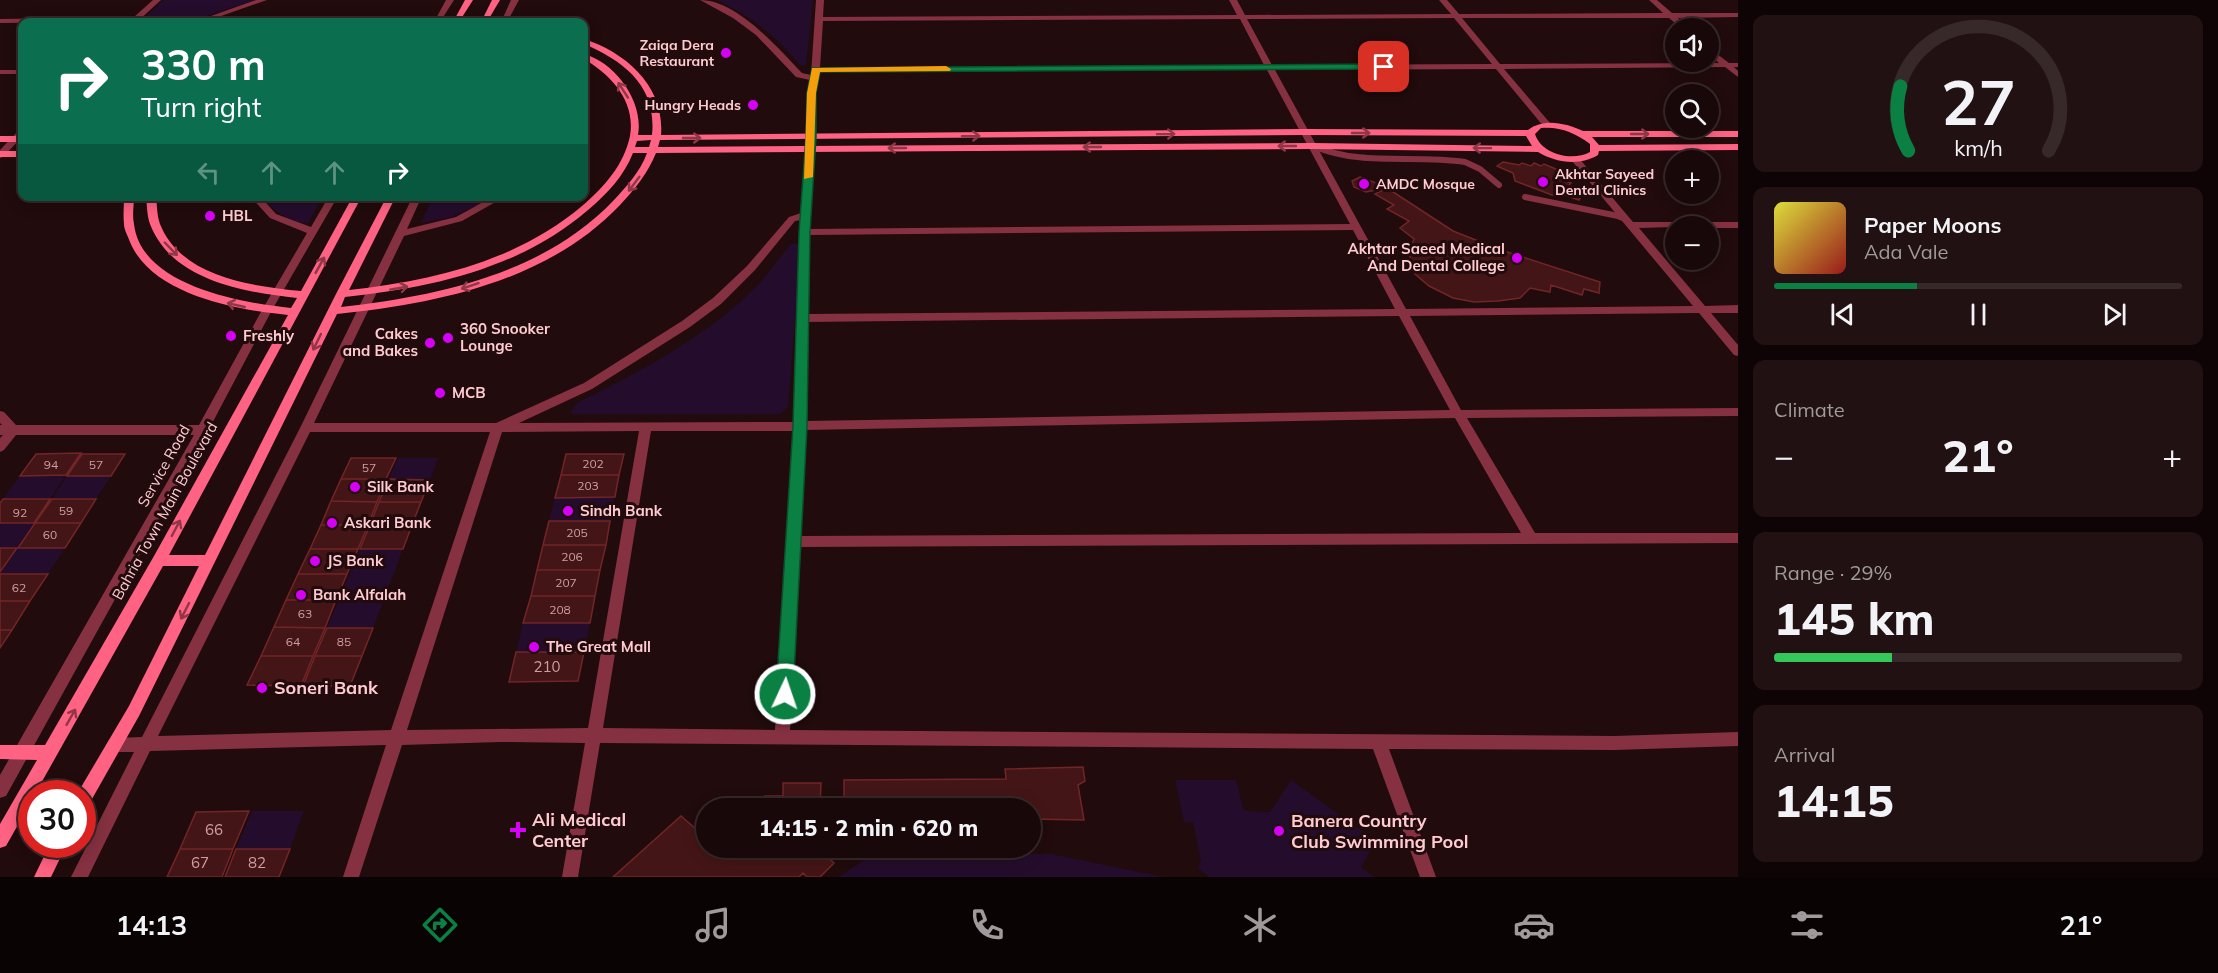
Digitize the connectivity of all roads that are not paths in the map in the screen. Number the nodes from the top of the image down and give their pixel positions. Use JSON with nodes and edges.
{"nodes":[{"id":1,"x":157,"y":0,"type":"edge"},
{"id":2,"x":263,"y":0,"type":"edge"},
{"id":3,"x":450,"y":0,"type":"edge"},
{"id":4,"x":469,"y":0,"type":"edge"},
{"id":5,"x":496,"y":0,"type":"edge"},
{"id":6,"x":515,"y":0,"type":"edge"},
{"id":7,"x":704,"y":0,"type":"edge"},
{"id":8,"x":820,"y":0,"type":"edge"},
{"id":9,"x":1233,"y":0,"type":"edge"},
{"id":10,"x":1443,"y":0,"type":"edge"},
{"id":11,"x":1653,"y":0,"type":"edge"},
{"id":12,"x":1738,"y":15,"type":"edge"},
{"id":13,"x":1456,"y":16,"type":"junction"},
{"id":14,"x":1671,"y":16,"type":"junction"},
{"id":15,"x":1242,"y":17,"type":"junction"},
{"id":16,"x":138,"y":18,"type":"edge"},
{"id":17,"x":210,"y":18,"type":"edge"},
{"id":18,"x":439,"y":18,"type":"edge"},
{"id":19,"x":458,"y":18,"type":"edge"},
{"id":20,"x":486,"y":18,"type":"edge"},
{"id":21,"x":506,"y":18,"type":"edge"},
{"id":22,"x":1673,"y":18,"type":"edge"},
{"id":23,"x":820,"y":19,"type":"junction"},
{"id":24,"x":0,"y":21,"type":"edge"},
{"id":25,"x":18,"y":21,"type":"edge"},
{"id":26,"x":588,"y":43,"type":"edge"},
{"id":27,"x":588,"y":59,"type":"edge"},
{"id":28,"x":1719,"y":59,"type":"edge"},
{"id":29,"x":1726,"y":65,"type":"junction"},
{"id":30,"x":1738,"y":65,"type":"edge"},
{"id":31,"x":1498,"y":66,"type":"junction"},
{"id":32,"x":1270,"y":68,"type":"junction"},
{"id":33,"x":0,"y":72,"type":"edge"},
{"id":34,"x":18,"y":72,"type":"edge"},
{"id":35,"x":815,"y":74,"type":"junction"},
{"id":36,"x":1738,"y":75,"type":"edge"},
{"id":37,"x":1547,"y":125,"type":"junction"},
{"id":38,"x":1305,"y":132,"type":"junction"},
{"id":39,"x":1530,"y":133,"type":"junction"},
{"id":40,"x":1582,"y":134,"type":"junction"},
{"id":41,"x":1738,"y":134,"type":"edge"},
{"id":42,"x":18,"y":136,"type":"edge"},
{"id":43,"x":18,"y":138,"type":"edge"},
{"id":44,"x":634,"y":138,"type":"junction"},
{"id":45,"x":656,"y":138,"type":"junction"},
{"id":46,"x":0,"y":139,"type":"edge"},
{"id":47,"x":811,"y":143,"type":"junction"},
{"id":48,"x":1313,"y":146,"type":"junction"},
{"id":49,"x":1738,"y":147,"type":"edge"},
{"id":50,"x":1596,"y":148,"type":"junction"},
{"id":51,"x":1541,"y":149,"type":"junction"},
{"id":52,"x":630,"y":150,"type":"junction"},
{"id":53,"x":653,"y":150,"type":"junction"},
{"id":54,"x":0,"y":154,"type":"edge"},
{"id":55,"x":18,"y":154,"type":"edge"},
{"id":56,"x":1575,"y":159,"type":"junction"},
{"id":57,"x":1499,"y":185,"type":"dead end"},
{"id":58,"x":1525,"y":197,"type":"dead end"},
{"id":59,"x":128,"y":201,"type":"edge"},
{"id":60,"x":152,"y":201,"type":"edge"},
{"id":61,"x":259,"y":201,"type":"edge"},
{"id":62,"x":331,"y":201,"type":"edge"},
{"id":63,"x":355,"y":201,"type":"edge"},
{"id":64,"x":389,"y":201,"type":"edge"},
{"id":65,"x":416,"y":201,"type":"edge"},
{"id":66,"x":493,"y":201,"type":"edge"},
{"id":67,"x":806,"y":215,"type":"junction"},
{"id":68,"x":1627,"y":221,"type":"junction"},
{"id":69,"x":1738,"y":225,"type":"edge"},
{"id":70,"x":1357,"y":227,"type":"junction"},
{"id":71,"x":314,"y":232,"type":"junction"},
{"id":72,"x":805,"y":232,"type":"junction"},
{"id":73,"x":400,"y":234,"type":"junction"},
{"id":74,"x":372,"y":292,"type":"junction"},
{"id":75,"x":277,"y":293,"type":"junction"},
{"id":76,"x":341,"y":294,"type":"junction"},
{"id":77,"x":303,"y":295,"type":"junction"},
{"id":78,"x":363,"y":309,"type":"junction"},
{"id":79,"x":1702,"y":309,"type":"junction"},
{"id":80,"x":1738,"y":309,"type":"edge"},
{"id":81,"x":267,"y":310,"type":"junction"},
{"id":82,"x":333,"y":311,"type":"junction"},
{"id":83,"x":1402,"y":311,"type":"junction"},
{"id":84,"x":294,"y":312,"type":"junction"},
{"id":85,"x":801,"y":318,"type":"junction"},
{"id":86,"x":1738,"y":352,"type":"edge"},
{"id":87,"x":1738,"y":412,"type":"edge"},
{"id":88,"x":1458,"y":414,"type":"junction"},
{"id":89,"x":0,"y":415,"type":"edge"},
{"id":90,"x":646,"y":426,"type":"junction"},
{"id":91,"x":800,"y":426,"type":"junction"},
{"id":92,"x":498,"y":427,"type":"junction"},
{"id":93,"x":306,"y":428,"type":"junction"},
{"id":94,"x":0,"y":430,"type":"edge"},
{"id":95,"x":13,"y":430,"type":"junction"},
{"id":96,"x":203,"y":430,"type":"junction"},
{"id":97,"x":0,"y":447,"type":"edge"},
{"id":98,"x":1738,"y":538,"type":"edge"},
{"id":99,"x":1531,"y":539,"type":"junction"},
{"id":100,"x":794,"y":542,"type":"junction"},
{"id":101,"x":159,"y":560,"type":"junction"},
{"id":102,"x":210,"y":561,"type":"junction"},
{"id":103,"x":595,"y":736,"type":"junction"},
{"id":104,"x":782,"y":737,"type":"junction"},
{"id":105,"x":398,"y":738,"type":"junction"},
{"id":106,"x":1738,"y":739,"type":"edge"},
{"id":107,"x":1378,"y":741,"type":"junction"},
{"id":108,"x":146,"y":744,"type":"junction"},
{"id":109,"x":114,"y":745,"type":"junction"},
{"id":110,"x":0,"y":752,"type":"edge"},
{"id":111,"x":22,"y":752,"type":"junction"},
{"id":112,"x":50,"y":753,"type":"junction"},
{"id":113,"x":94,"y":780,"type":"edge"},
{"id":114,"x":0,"y":790,"type":"edge"},
{"id":115,"x":0,"y":840,"type":"edge"},
{"id":116,"x":52,"y":858,"type":"edge"},
{"id":117,"x":42,"y":877,"type":"edge"},
{"id":118,"x":80,"y":877,"type":"edge"},
{"id":119,"x":351,"y":877,"type":"edge"},
{"id":120,"x":570,"y":877,"type":"edge"},
{"id":121,"x":1428,"y":877,"type":"edge"}],
"edges":[{"from":1,"to":16,"type":"street"},
{"from":2,"to":17,"type":"street"},
{"from":3,"to":18,"type":"street"},
{"from":4,"to":19,"type":"street"},
{"from":5,"to":20,"type":"street"},
{"from":6,"to":21,"type":"street"},
{"from":7,"to":35,"type":"street"},
{"from":8,"to":23,"type":"street"},
{"from":9,"to":15,"type":"street"},
{"from":10,"to":13,"type":"street"},
{"from":11,"to":14,"type":"street"},
{"from":12,"to":14,"type":"street"},
{"from":13,"to":14,"type":"street"},
{"from":13,"to":15,"type":"street"},
{"from":13,"to":31,"type":"street"},
{"from":14,"to":22,"type":"street"},
{"from":15,"to":23,"type":"street"},
{"from":15,"to":32,"type":"street"},
{"from":23,"to":35,"type":"street"},
{"from":24,"to":25,"type":"street"},
{"from":26,"to":45,"type":"street"},
{"from":44,"to":27,"type":"street","one_way":true},
{"from":28,"to":29,"type":"street"},
{"from":29,"to":30,"type":"street"},
{"from":29,"to":31,"type":"street"},
{"from":29,"to":36,"type":"street"},
{"from":31,"to":32,"type":"street"},
{"from":31,"to":37,"type":"street"},
{"from":32,"to":35,"type":"street"},
{"from":32,"to":38,"type":"street"},
{"from":33,"to":34,"type":"street"},
{"from":35,"to":47,"type":"street"},
{"from":37,"to":39,"type":"street"},
{"from":37,"to":40,"type":"street"},
{"from":38,"to":39,"type":"street","one_way":true},
{"from":47,"to":38,"type":"street","one_way":true},
{"from":38,"to":48,"type":"street"},
{"from":39,"to":51,"type":"street"},
{"from":40,"to":41,"type":"street","one_way":true},
{"from":40,"to":50,"type":"street"},
{"from":42,"to":46,"type":"street"},
{"from":43,"to":54,"type":"street"},
{"from":44,"to":45,"type":"street"},
{"from":44,"to":52,"type":"street"},
{"from":45,"to":47,"type":"street","one_way":true},
{"from":45,"to":53,"type":"street"},
{"from":48,"to":47,"type":"street","one_way":true},
{"from":47,"to":53,"type":"street"},
{"from":47,"to":67,"type":"street"},
{"from":51,"to":48,"type":"street","one_way":true},
{"from":48,"to":57,"type":"lane"},
{"from":48,"to":70,"type":"street"},
{"from":49,"to":50,"type":"street"},
{"from":50,"to":56,"type":"street"},
{"from":51,"to":56,"type":"street"},
{"from":52,"to":53,"type":"street"},
{"from":74,"to":52,"type":"street","one_way":true},
{"from":53,"to":78,"type":"street","one_way":true},
{"from":54,"to":55,"type":"street"},
{"from":56,"to":68,"type":"street"},
{"from":58,"to":68,"type":"lane"},
{"from":81,"to":59,"type":"street","one_way":true},
{"from":60,"to":75,"type":"street","one_way":true},
{"from":61,"to":71,"type":"street"},
{"from":62,"to":71,"type":"street","name":"Service Road"},
{"from":77,"to":63,"type":"street","name":"Bahria Town Main Boulevard","one_way":true},
{"from":64,"to":76,"type":"street"},
{"from":65,"to":73,"type":"street"},
{"from":66,"to":73,"type":"street"},
{"from":67,"to":72,"type":"street"},
{"from":67,"to":92,"type":"street"},
{"from":68,"to":69,"type":"street"},
{"from":68,"to":79,"type":"street"},
{"from":70,"to":72,"type":"street"},
{"from":70,"to":83,"type":"street"},
{"from":71,"to":75,"type":"street","name":"Service Road"},
{"from":72,"to":85,"type":"street"},
{"from":73,"to":74,"type":"street"},
{"from":74,"to":76,"type":"street"},
{"from":74,"to":78,"type":"street"},
{"from":75,"to":77,"type":"street"},
{"from":75,"to":81,"type":"street","name":"Service Road"},
{"from":76,"to":82,"type":"street"},
{"from":77,"to":84,"type":"street","name":"Bahria Town Main Boulevard"},
{"from":78,"to":82,"type":"street"},
{"from":78,"to":93,"type":"street"},
{"from":79,"to":80,"type":"street"},
{"from":79,"to":83,"type":"street"},
{"from":79,"to":86,"type":"street"},
{"from":81,"to":84,"type":"street"},
{"from":81,"to":96,"type":"street","name":"Service Road"},
{"from":82,"to":102,"type":"street","one_way":true},
{"from":83,"to":85,"type":"street"},
{"from":83,"to":88,"type":"street"},
{"from":101,"to":84,"type":"street","name":"Bahria Town Main Boulevard","one_way":true},
{"from":85,"to":91,"type":"street"},
{"from":87,"to":88,"type":"street"},
{"from":88,"to":91,"type":"street"},
{"from":88,"to":99,"type":"street"},
{"from":89,"to":95,"type":"street"},
{"from":90,"to":91,"type":"street"},
{"from":90,"to":92,"type":"street"},
{"from":90,"to":103,"type":"street"},
{"from":91,"to":100,"type":"street"},
{"from":92,"to":93,"type":"street"},
{"from":92,"to":105,"type":"street"},
{"from":93,"to":108,"type":"street"},
{"from":94,"to":95,"type":"street"},
{"from":95,"to":96,"type":"street"},
{"from":95,"to":97,"type":"street"},
{"from":96,"to":111,"type":"street","name":"Service Road"},
{"from":98,"to":99,"type":"street"},
{"from":99,"to":100,"type":"street"},
{"from":100,"to":104,"type":"street"},
{"from":101,"to":102,"type":"street"},
{"from":112,"to":101,"type":"street","name":"Bahria Town Main Boulevard","one_way":true},
{"from":102,"to":109,"type":"street","one_way":true},
{"from":103,"to":104,"type":"street"},
{"from":103,"to":105,"type":"street"},
{"from":103,"to":120,"type":"street"},
{"from":104,"to":107,"type":"street"},
{"from":105,"to":108,"type":"street"},
{"from":105,"to":119,"type":"street"},
{"from":106,"to":107,"type":"street"},
{"from":107,"to":121,"type":"street"},
{"from":108,"to":109,"type":"street"},
{"from":108,"to":118,"type":"street"},
{"from":109,"to":113,"type":"street"},
{"from":110,"to":111,"type":"street"},
{"from":111,"to":112,"type":"street"},
{"from":111,"to":114,"type":"street","name":"Service Road"},
{"from":112,"to":115,"type":"street","name":"Bahria Town Main Boulevard"},
{"from":116,"to":117,"type":"street"}]}
